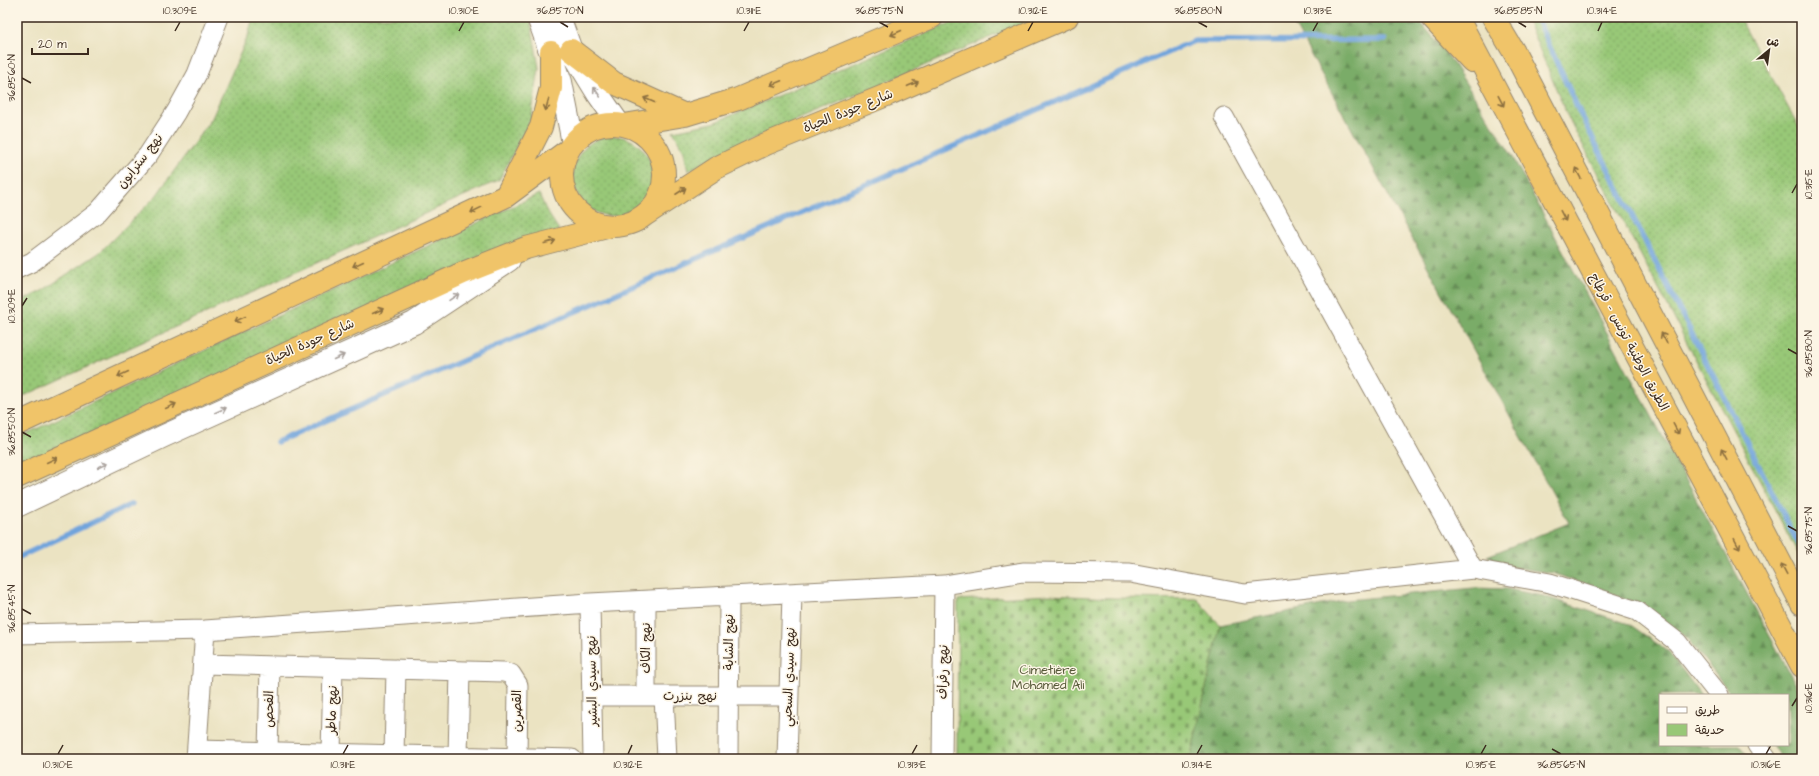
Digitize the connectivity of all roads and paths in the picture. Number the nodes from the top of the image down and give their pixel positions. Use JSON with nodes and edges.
{"nodes":[{"id":1,"x":219,"y":17,"type":"edge"},
{"id":2,"x":538,"y":17,"type":"edge"},
{"id":3,"x":559,"y":17,"type":"edge"},
{"id":4,"x":932,"y":17,"type":"edge"},
{"id":5,"x":1067,"y":17,"type":"edge"},
{"id":6,"x":1431,"y":17,"type":"edge"},
{"id":7,"x":1457,"y":17,"type":"edge"},
{"id":8,"x":1493,"y":17,"type":"edge"},
{"id":9,"x":1503,"y":17,"type":"edge"},
{"id":10,"x":561,"y":51,"type":"junction"},
{"id":11,"x":1514,"y":52,"type":"junction"},
{"id":12,"x":1490,"y":79,"type":"junction"},
{"id":13,"x":685,"y":115,"type":"junction"},
{"id":14,"x":1224,"y":118,"type":"dead end"},
{"id":15,"x":622,"y":125,"type":"junction"},
{"id":16,"x":570,"y":147,"type":"junction"},
{"id":17,"x":506,"y":196,"type":"junction"},
{"id":18,"x":637,"y":220,"type":"junction"},
{"id":19,"x":611,"y":226,"type":"junction"},
{"id":20,"x":526,"y":248,"type":"junction"},
{"id":21,"x":17,"y":269,"type":"edge"},
{"id":22,"x":17,"y":424,"type":"edge"},
{"id":23,"x":17,"y":477,"type":"edge"},
{"id":24,"x":17,"y":506,"type":"edge"},
{"id":25,"x":1473,"y":569,"type":"junction"},
{"id":26,"x":944,"y":585,"type":"junction"},
{"id":27,"x":792,"y":594,"type":"junction"},
{"id":28,"x":729,"y":597,"type":"junction"},
{"id":29,"x":646,"y":600,"type":"junction"},
{"id":30,"x":590,"y":603,"type":"junction"},
{"id":31,"x":1802,"y":604,"type":"edge"},
{"id":32,"x":205,"y":630,"type":"junction"},
{"id":33,"x":17,"y":634,"type":"edge"},
{"id":34,"x":203,"y":664,"type":"junction"},
{"id":35,"x":270,"y":666,"type":"junction"},
{"id":36,"x":1802,"y":666,"type":"edge"},
{"id":37,"x":334,"y":668,"type":"junction"},
{"id":38,"x":396,"y":669,"type":"junction"},
{"id":39,"x":460,"y":671,"type":"junction"},
{"id":40,"x":1718,"y":694,"type":"edge"},
{"id":41,"x":592,"y":696,"type":"junction"},
{"id":42,"x":655,"y":696,"type":"junction"},
{"id":43,"x":729,"y":696,"type":"junction"},
{"id":44,"x":789,"y":696,"type":"junction"},
{"id":45,"x":1758,"y":746,"type":"edge"},
{"id":46,"x":331,"y":753,"type":"junction"},
{"id":47,"x":257,"y":754,"type":"edge"},
{"id":48,"x":196,"y":755,"type":"edge"},
{"id":49,"x":405,"y":756,"type":"edge"},
{"id":50,"x":458,"y":756,"type":"junction"},
{"id":51,"x":510,"y":758,"type":"edge"},
{"id":52,"x":572,"y":759,"type":"edge"},
{"id":53,"x":593,"y":759,"type":"edge"},
{"id":54,"x":667,"y":759,"type":"edge"},
{"id":55,"x":728,"y":759,"type":"edge"},
{"id":56,"x":787,"y":759,"type":"edge"},
{"id":57,"x":942,"y":759,"type":"edge"},
{"id":58,"x":1767,"y":759,"type":"edge"}],
"edges":[{"from":1,"to":21,"type":"street","name":"نهج سترابون"},
{"from":2,"to":10,"type":"street"},
{"from":3,"to":10,"type":"street"},
{"from":4,"to":13,"type":"highway","one_way":true},
{"from":18,"to":5,"type":"highway","name":"شارع جودة الحياة","one_way":true},
{"from":6,"to":12,"type":"highway"},
{"from":7,"to":12,"type":"highway","name":"الطريق الوطنية تونس - قرطاج"},
{"from":8,"to":11,"type":"highway"},
{"from":9,"to":11,"type":"highway"},
{"from":13,"to":10,"type":"highway","one_way":true},
{"from":15,"to":10,"type":"street","one_way":true},
{"from":10,"to":16,"type":"street"},
{"from":10,"to":17,"type":"highway","one_way":true},
{"from":31,"to":11,"type":"highway","one_way":true},
{"from":12,"to":36,"type":"highway","name":"الطريق الوطنية تونس - قرطاج","one_way":true},
{"from":13,"to":15,"type":"highway"},
{"from":14,"to":25,"type":"street"},
{"from":15,"to":16,"type":"highway"},
{"from":15,"to":18,"type":"highway","name":"شارع جودة الحياة"},
{"from":16,"to":17,"type":"highway"},
{"from":16,"to":19,"type":"highway","name":"شارع جودة الحياة"},
{"from":17,"to":22,"type":"highway","one_way":true},
{"from":18,"to":19,"type":"highway","name":"شارع جودة الحياة"},
{"from":20,"to":19,"type":"highway","name":"شارع جودة الحياة","one_way":true},
{"from":23,"to":20,"type":"highway","name":"شارع جودة الحياة","one_way":true},
{"from":24,"to":20,"type":"street","one_way":true},
{"from":25,"to":26,"type":"street"},
{"from":25,"to":40,"type":"street"},
{"from":26,"to":27,"type":"street"},
{"from":26,"to":57,"type":"street","name":"نهج رفراف"},
{"from":27,"to":28,"type":"street"},
{"from":27,"to":44,"type":"street","name":"نهج سيدي السحبي"},
{"from":28,"to":29,"type":"street"},
{"from":28,"to":43,"type":"street","name":"نهج الشابة"},
{"from":29,"to":30,"type":"street"},
{"from":29,"to":42,"type":"street","name":"نهج الكاف"},
{"from":30,"to":32,"type":"street"},
{"from":30,"to":41,"type":"street","name":"نهج سيدي البشير"},
{"from":32,"to":33,"type":"street"},
{"from":32,"to":34,"type":"street"},
{"from":34,"to":35,"type":"street"},
{"from":34,"to":48,"type":"street"},
{"from":35,"to":37,"type":"street"},
{"from":35,"to":47,"type":"street","name":"الفحص"},
{"from":37,"to":38,"type":"street"},
{"from":37,"to":46,"type":"street","name":"نهج ماطر"},
{"from":38,"to":39,"type":"street"},
{"from":38,"to":49,"type":"street"},
{"from":39,"to":50,"type":"street"},
{"from":39,"to":51,"type":"street","name":"القصرين"},
{"from":41,"to":42,"type":"street","name":"نهج بنزرت"},
{"from":41,"to":53,"type":"street","name":"نهج سيدي البشير"},
{"from":42,"to":43,"type":"street","name":"نهج بنزرت"},
{"from":42,"to":54,"type":"street","name":"نهج الكاف"},
{"from":43,"to":44,"type":"street","name":"نهج بنزرت"},
{"from":43,"to":55,"type":"street","name":"نهج الشابة"},
{"from":44,"to":56,"type":"street","name":"نهج سيدي السحبي"},
{"from":45,"to":58,"type":"street"},
{"from":46,"to":47,"type":"street"},
{"from":46,"to":49,"type":"street"},
{"from":47,"to":48,"type":"street"},
{"from":49,"to":50,"type":"street"},
{"from":50,"to":51,"type":"street"},
{"from":51,"to":52,"type":"street"}]}
